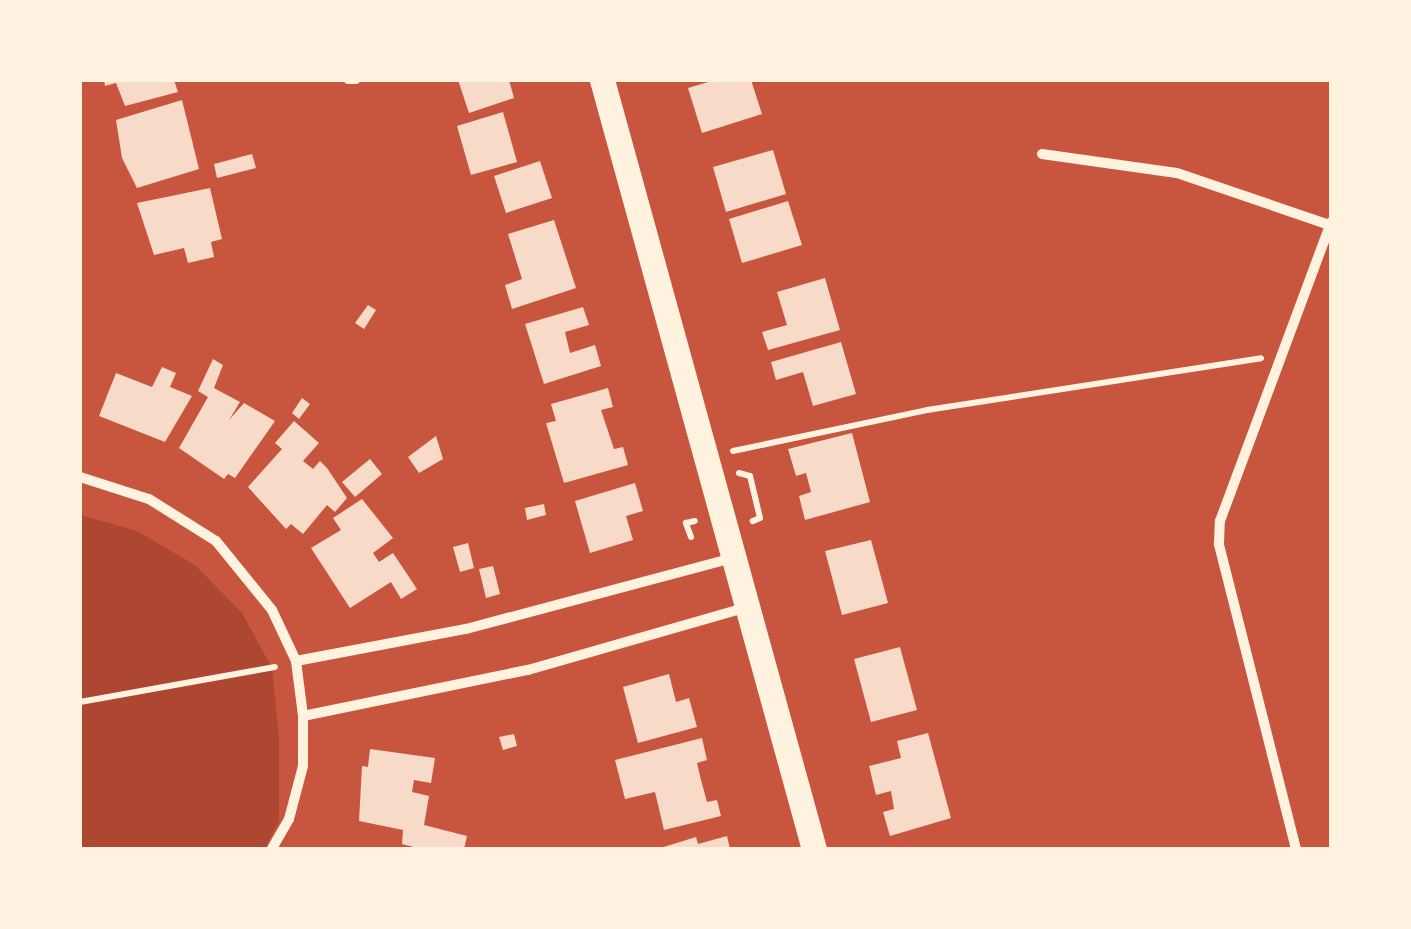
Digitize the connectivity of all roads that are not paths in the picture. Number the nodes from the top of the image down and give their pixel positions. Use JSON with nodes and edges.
{"nodes":[{"id":1,"x":348,"y":80,"type":"edge"},
{"id":2,"x":356,"y":80,"type":"edge"},
{"id":3,"x":602,"y":80,"type":"edge"},
{"id":4,"x":1042,"y":154,"type":"dead end"},
{"id":5,"x":1329,"y":223,"type":"edge"},
{"id":6,"x":80,"y":477,"type":"edge"},
{"id":7,"x":736,"y":557,"type":"junction"},
{"id":8,"x":751,"y":606,"type":"junction"},
{"id":9,"x":296,"y":661,"type":"junction"},
{"id":10,"x":303,"y":716,"type":"junction"},
{"id":11,"x":272,"y":849,"type":"edge"},
{"id":12,"x":814,"y":849,"type":"edge"},
{"id":13,"x":1296,"y":849,"type":"edge"}],
"edges":[{"from":1,"to":2,"type":"lane"},
{"from":3,"to":7,"type":"main road"},
{"from":4,"to":5,"type":"street"},
{"from":5,"to":13,"type":"street"},
{"from":6,"to":9,"type":"street"},
{"from":7,"to":8,"type":"main road"},
{"from":7,"to":9,"type":"street"},
{"from":8,"to":10,"type":"street"},
{"from":8,"to":12,"type":"main road"},
{"from":9,"to":10,"type":"street"},
{"from":10,"to":11,"type":"street"}]}
